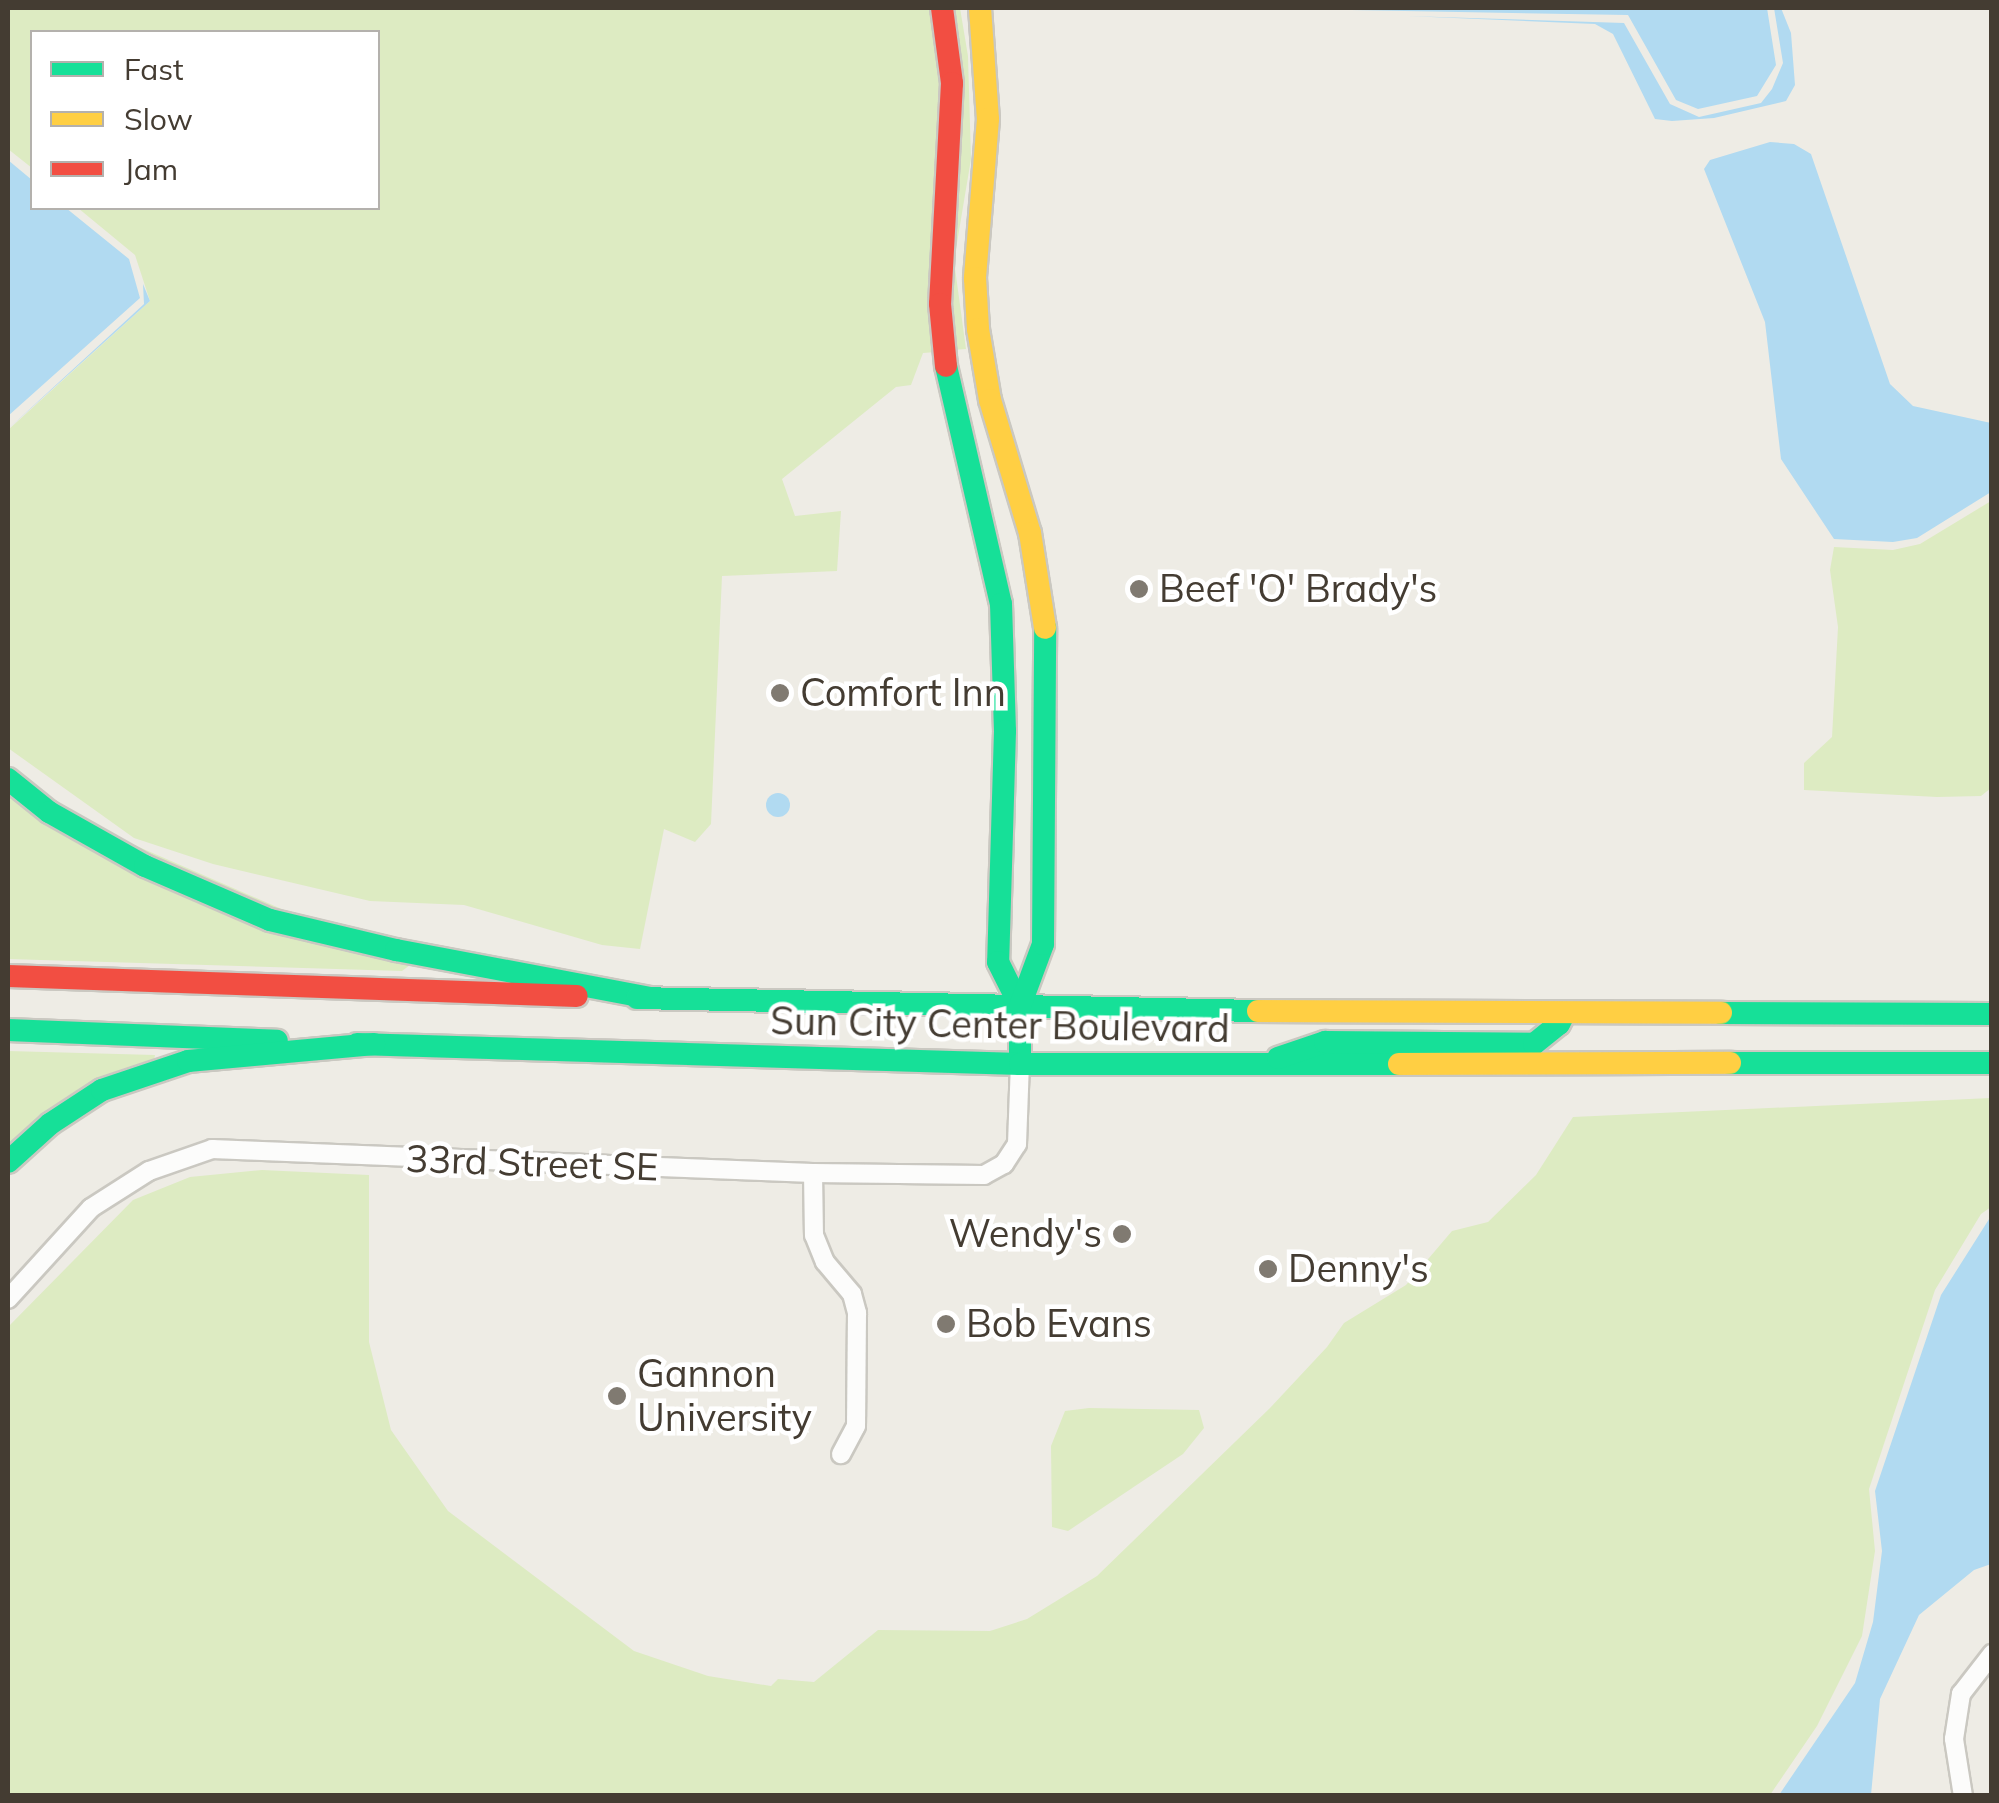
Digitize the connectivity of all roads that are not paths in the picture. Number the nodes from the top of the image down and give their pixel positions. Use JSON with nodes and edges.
{"nodes":[{"id":1,"x":942,"y":8,"type":"edge"},
{"id":2,"x":980,"y":8,"type":"edge"},
{"id":3,"x":8,"y":779,"type":"edge"},
{"id":4,"x":8,"y":976,"type":"edge"},
{"id":5,"x":651,"y":998,"type":"junction"},
{"id":6,"x":1020,"y":1006,"type":"junction"},
{"id":7,"x":1564,"y":1014,"type":"junction"},
{"id":8,"x":1992,"y":1014,"type":"edge"},
{"id":9,"x":8,"y":1030,"type":"edge"},
{"id":10,"x":374,"y":1044,"type":"junction"},
{"id":11,"x":1992,"y":1062,"type":"edge"},
{"id":12,"x":1020,"y":1064,"type":"junction"},
{"id":13,"x":1259,"y":1064,"type":"junction"},
{"id":14,"x":8,"y":1162,"type":"edge"},
{"id":15,"x":813,"y":1173,"type":"junction"},
{"id":16,"x":8,"y":1299,"type":"edge"},
{"id":17,"x":842,"y":1454,"type":"dead end"},
{"id":18,"x":1992,"y":1654,"type":"edge"},
{"id":19,"x":1963,"y":1796,"type":"edge"}],
"edges":[{"from":1,"to":6,"type":"main road"},
{"from":2,"to":6,"type":"main road"},
{"from":3,"to":5,"type":"main road"},
{"from":4,"to":5,"type":"main road","name":"Sun City Center Boulevard"},
{"from":5,"to":6,"type":"main road","name":"Sun City Center Boulevard"},
{"from":6,"to":7,"type":"main road","name":"Sun City Center Boulevard"},
{"from":6,"to":12,"type":"main road"},
{"from":7,"to":8,"type":"main road","name":"Sun City Center Boulevard"},
{"from":7,"to":13,"type":"main road"},
{"from":9,"to":10,"type":"main road","name":"Sun City Center Boulevard"},
{"from":10,"to":12,"type":"main road","name":"Sun City Center Boulevard"},
{"from":10,"to":14,"type":"main road"},
{"from":11,"to":13,"type":"main road","name":"Sun City Center Boulevard"},
{"from":12,"to":13,"type":"main road","name":"Sun City Center Boulevard"},
{"from":12,"to":15,"type":"street","name":"33rd Street SE"},
{"from":15,"to":16,"type":"street","name":"33rd Street SE"},
{"from":15,"to":17,"type":"street"},
{"from":18,"to":19,"type":"street"}]}
